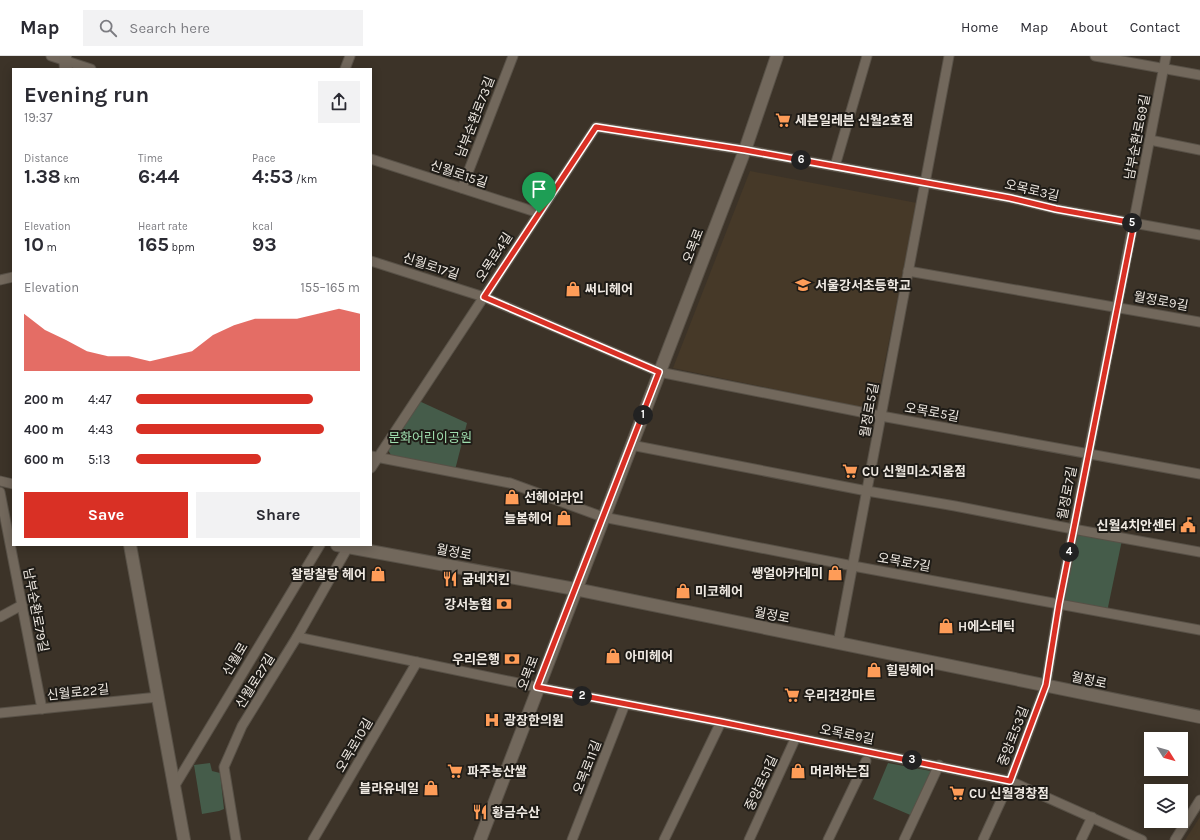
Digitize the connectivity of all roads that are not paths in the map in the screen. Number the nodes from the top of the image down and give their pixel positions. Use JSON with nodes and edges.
{"nodes":[{"id":1,"x":51,"y":56,"type":"edge"},
{"id":2,"x":350,"y":56,"type":"edge"},
{"id":3,"x":512,"y":56,"type":"edge"},
{"id":4,"x":778,"y":56,"type":"edge"},
{"id":5,"x":866,"y":56,"type":"edge"},
{"id":6,"x":949,"y":56,"type":"edge"},
{"id":7,"x":1095,"y":56,"type":"edge"},
{"id":8,"x":1166,"y":56,"type":"edge"},
{"id":9,"x":65,"y":62,"type":"edge"},
{"id":10,"x":88,"y":68,"type":"edge"},
{"id":11,"x":345,"y":68,"type":"edge"},
{"id":12,"x":1163,"y":68,"type":"junction"},
{"id":13,"x":1200,"y":75,"type":"edge"},
{"id":14,"x":1150,"y":140,"type":"junction"},
{"id":15,"x":745,"y":150,"type":"junction"},
{"id":16,"x":1200,"y":150,"type":"edge"},
{"id":17,"x":372,"y":159,"type":"edge"},
{"id":18,"x":835,"y":166,"type":"junction"},
{"id":19,"x":924,"y":182,"type":"junction"},
{"id":20,"x":462,"y":188,"type":"junction"},
{"id":21,"x":539,"y":213,"type":"junction"},
{"id":22,"x":1134,"y":223,"type":"junction"},
{"id":23,"x":1200,"y":234,"type":"edge"},
{"id":24,"x":372,"y":260,"type":"edge"},
{"id":25,"x":908,"y":271,"type":"junction"},
{"id":26,"x":12,"y":277,"type":"edge"},
{"id":27,"x":0,"y":280,"type":"edge"},
{"id":28,"x":484,"y":297,"type":"junction"},
{"id":29,"x":1117,"y":307,"type":"junction"},
{"id":30,"x":1200,"y":322,"type":"edge"},
{"id":31,"x":659,"y":372,"type":"junction"},
{"id":32,"x":881,"y":416,"type":"junction"},
{"id":33,"x":631,"y":445,"type":"junction"},
{"id":34,"x":1088,"y":454,"type":"junction"},
{"id":35,"x":375,"y":456,"type":"edge"},
{"id":36,"x":1200,"y":474,"type":"edge"},
{"id":37,"x":0,"y":481,"type":"edge"},
{"id":38,"x":12,"y":484,"type":"edge"},
{"id":39,"x":867,"y":490,"type":"junction"},
{"id":40,"x":0,"y":492,"type":"edge"},
{"id":41,"x":603,"y":517,"type":"junction"},
{"id":42,"x":1073,"y":529,"type":"junction"},
{"id":43,"x":130,"y":546,"type":"edge"},
{"id":44,"x":319,"y":546,"type":"edge"},
{"id":45,"x":342,"y":546,"type":"edge"},
{"id":46,"x":1200,"y":552,"type":"edge"},
{"id":47,"x":853,"y":566,"type":"junction"},
{"id":48,"x":575,"y":590,"type":"junction"},
{"id":49,"x":1059,"y":604,"type":"junction"},
{"id":50,"x":22,"y":605,"type":"junction"},
{"id":51,"x":0,"y":617,"type":"edge"},
{"id":52,"x":1200,"y":630,"type":"edge"},
{"id":53,"x":297,"y":637,"type":"junction"},
{"id":54,"x":838,"y":643,"type":"junction"},
{"id":55,"x":417,"y":662,"type":"junction"},
{"id":56,"x":1046,"y":685,"type":"junction"},
{"id":57,"x":537,"y":687,"type":"junction"},
{"id":58,"x":158,"y":697,"type":"junction"},
{"id":59,"x":626,"y":704,"type":"junction"},
{"id":60,"x":42,"y":709,"type":"junction"},
{"id":61,"x":0,"y":713,"type":"edge"},
{"id":62,"x":1200,"y":717,"type":"edge"},
{"id":63,"x":721,"y":722,"type":"junction"},
{"id":64,"x":796,"y":737,"type":"junction"},
{"id":65,"x":866,"y":761,"type":"dead end"},
{"id":66,"x":939,"y":765,"type":"junction"},
{"id":67,"x":1010,"y":781,"type":"junction"},
{"id":68,"x":174,"y":787,"type":"junction"},
{"id":69,"x":1200,"y":800,"type":"edge"},
{"id":70,"x":1092,"y":817,"type":"junction"},
{"id":71,"x":184,"y":840,"type":"edge"},
{"id":72,"x":236,"y":840,"type":"edge"},
{"id":73,"x":313,"y":840,"type":"edge"},
{"id":74,"x":480,"y":840,"type":"edge"},
{"id":75,"x":572,"y":840,"type":"edge"},
{"id":76,"x":664,"y":840,"type":"edge"},
{"id":77,"x":748,"y":840,"type":"edge"},
{"id":78,"x":828,"y":840,"type":"edge"},
{"id":79,"x":904,"y":840,"type":"edge"},
{"id":80,"x":983,"y":840,"type":"edge"},
{"id":81,"x":1081,"y":840,"type":"edge"},
{"id":82,"x":1142,"y":840,"type":"edge"},
{"id":83,"x":1175,"y":840,"type":"edge"}],
"edges":[{"from":1,"to":9,"type":"street"},
{"from":2,"to":11,"type":"street"},
{"from":3,"to":20,"type":"street","name":"남부순환로73길"},
{"from":4,"to":15,"type":"main road","name":"오목로"},
{"from":5,"to":18,"type":"street"},
{"from":6,"to":19,"type":"street","name":"월정로5길"},
{"from":7,"to":12,"type":"street"},
{"from":8,"to":12,"type":"street","name":"남부순환로69길"},
{"from":9,"to":10,"type":"street"},
{"from":12,"to":13,"type":"street"},
{"from":12,"to":14,"type":"street","name":"남부순환로69길"},
{"from":14,"to":16,"type":"street"},
{"from":14,"to":22,"type":"street","name":"남부순환로69길"},
{"from":15,"to":18,"type":"street","name":"오목로3길"},
{"from":15,"to":21,"type":"street","name":"오목로4길"},
{"from":15,"to":31,"type":"main road","name":"오목로"},
{"from":17,"to":20,"type":"street","name":"신월로15길"},
{"from":18,"to":19,"type":"street","name":"오목로3길"},
{"from":19,"to":22,"type":"street","name":"오목로3길"},
{"from":19,"to":25,"type":"street","name":"월정로5길"},
{"from":20,"to":21,"type":"street","name":"신월로15길"},
{"from":21,"to":28,"type":"street","name":"오목로4길"},
{"from":22,"to":23,"type":"street","name":"오목로3길"},
{"from":22,"to":29,"type":"street","name":"월정로7길"},
{"from":24,"to":28,"type":"street","name":"신월로17길"},
{"from":25,"to":29,"type":"street"},
{"from":25,"to":32,"type":"street","name":"월정로5길"},
{"from":26,"to":27,"type":"street"},
{"from":28,"to":31,"type":"street","name":"신월로17길"},
{"from":28,"to":35,"type":"street","name":"오목로4길"},
{"from":29,"to":30,"type":"street","name":"월정로9길"},
{"from":29,"to":34,"type":"street","name":"월정로7길"},
{"from":31,"to":32,"type":"street","name":"오목로5길"},
{"from":31,"to":33,"type":"main road","name":"오목로"},
{"from":32,"to":34,"type":"street","name":"오목로5길"},
{"from":32,"to":39,"type":"street","name":"월정로5길"},
{"from":33,"to":39,"type":"street"},
{"from":33,"to":41,"type":"main road","name":"오목로"},
{"from":34,"to":36,"type":"street","name":"오목로5길"},
{"from":34,"to":42,"type":"street","name":"월정로7길"},
{"from":35,"to":41,"type":"street"},
{"from":37,"to":38,"type":"street"},
{"from":39,"to":42,"type":"street"},
{"from":39,"to":47,"type":"street","name":"월정로5길"},
{"from":40,"to":50,"type":"street","name":"남부순환로79길"},
{"from":41,"to":47,"type":"street","name":"오목로7길"},
{"from":41,"to":48,"type":"main road","name":"오목로"},
{"from":42,"to":46,"type":"street"},
{"from":42,"to":49,"type":"street","name":"월정로7길"},
{"from":43,"to":58,"type":"main road"},
{"from":44,"to":68,"type":"street","name":"신월로"},
{"from":45,"to":48,"type":"main road","name":"월정로"},
{"from":45,"to":53,"type":"street","name":"신월로27길"},
{"from":47,"to":49,"type":"street","name":"오목로7길"},
{"from":47,"to":54,"type":"street","name":"월정로5길"},
{"from":48,"to":54,"type":"main road","name":"월정로"},
{"from":48,"to":57,"type":"main road","name":"오목로"},
{"from":49,"to":52,"type":"street","name":"오목로7길"},
{"from":49,"to":56,"type":"street","name":"월정로7길"},
{"from":50,"to":51,"type":"street"},
{"from":50,"to":60,"type":"street","name":"남부순환로79길"},
{"from":53,"to":55,"type":"street"},
{"from":53,"to":72,"type":"street","name":"신월로27길"},
{"from":54,"to":56,"type":"main road","name":"월정로"},
{"from":55,"to":57,"type":"street"},
{"from":55,"to":73,"type":"street","name":"오목로10길"},
{"from":56,"to":62,"type":"main road","name":"월정로"},
{"from":56,"to":67,"type":"street","name":"중앙로53길"},
{"from":57,"to":59,"type":"street","name":"오목로9길"},
{"from":57,"to":74,"type":"main road","name":"오목로"},
{"from":58,"to":60,"type":"street","name":"신월로22길"},
{"from":58,"to":68,"type":"main road"},
{"from":59,"to":63,"type":"street","name":"오목로9길"},
{"from":59,"to":75,"type":"street","name":"오목로11길"},
{"from":60,"to":61,"type":"street","name":"신월로22길"},
{"from":63,"to":64,"type":"street","name":"오목로9길"},
{"from":63,"to":76,"type":"street"},
{"from":64,"to":66,"type":"street","name":"오목로9길"},
{"from":64,"to":77,"type":"street","name":"중앙로51길"},
{"from":65,"to":78,"type":"street"},
{"from":66,"to":67,"type":"street","name":"오목로9길"},
{"from":66,"to":79,"type":"street"},
{"from":67,"to":70,"type":"street","name":"오목로9길"},
{"from":67,"to":80,"type":"street","name":"중앙로53길"},
{"from":68,"to":71,"type":"main road"},
{"from":69,"to":83,"type":"street"},
{"from":70,"to":81,"type":"street"},
{"from":70,"to":82,"type":"street","name":"오목로9길"}]}
